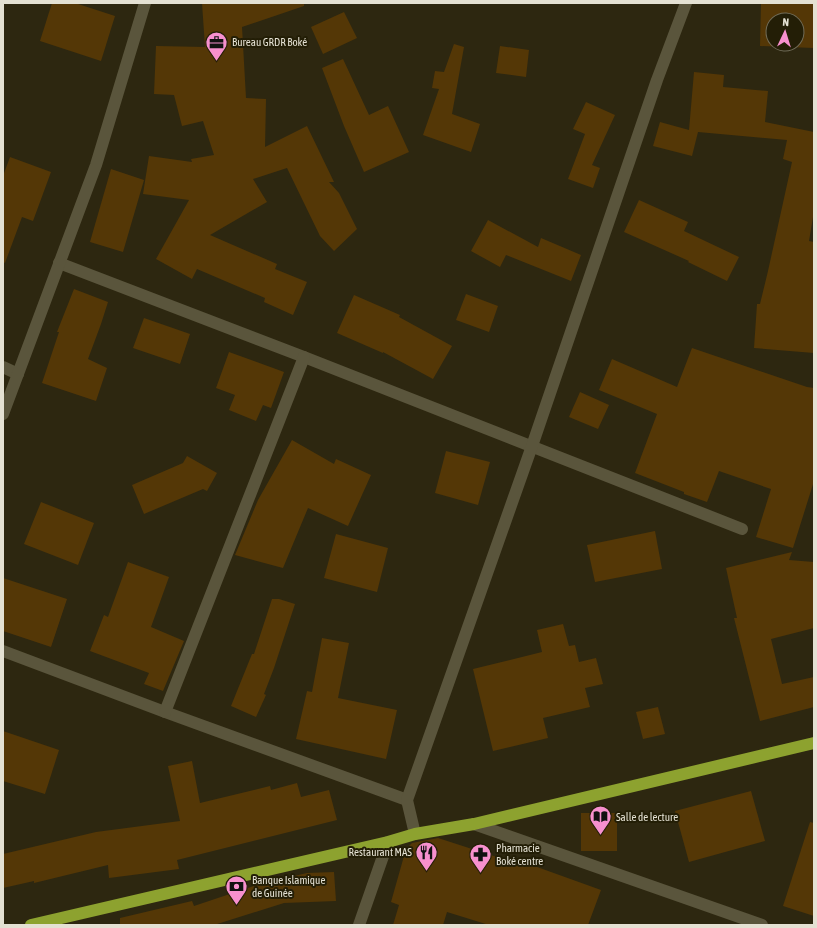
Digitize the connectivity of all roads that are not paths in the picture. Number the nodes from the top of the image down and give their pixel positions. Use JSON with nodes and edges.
{"nodes":[{"id":1,"x":145,"y":3,"type":"edge"},
{"id":2,"x":686,"y":3,"type":"edge"},
{"id":3,"x":59,"y":263,"type":"junction"},
{"id":4,"x":304,"y":357,"type":"junction"},
{"id":5,"x":3,"y":367,"type":"edge"},
{"id":6,"x":18,"y":374,"type":"junction"},
{"id":7,"x":3,"y":414,"type":"edge"},
{"id":8,"x":532,"y":446,"type":"junction"},
{"id":9,"x":742,"y":529,"type":"dead end"},
{"id":10,"x":3,"y":651,"type":"edge"},
{"id":11,"x":166,"y":712,"type":"junction"},
{"id":12,"x":814,"y":743,"type":"edge"},
{"id":13,"x":407,"y":800,"type":"junction"},
{"id":14,"x":474,"y":824,"type":"junction"},
{"id":15,"x":415,"y":834,"type":"junction"},
{"id":16,"x":388,"y":842,"type":"junction"},
{"id":17,"x":31,"y":925,"type":"edge"},
{"id":18,"x":359,"y":925,"type":"edge"},
{"id":19,"x":762,"y":925,"type":"edge"}],
"edges":[{"from":1,"to":3,"type":"street"},
{"from":2,"to":8,"type":"street"},
{"from":3,"to":4,"type":"street"},
{"from":3,"to":6,"type":"street"},
{"from":4,"to":8,"type":"street"},
{"from":4,"to":11,"type":"street"},
{"from":5,"to":6,"type":"street"},
{"from":6,"to":7,"type":"street"},
{"from":8,"to":9,"type":"street"},
{"from":8,"to":13,"type":"street"},
{"from":10,"to":11,"type":"street"},
{"from":11,"to":13,"type":"street"},
{"from":12,"to":14,"type":"highway"},
{"from":13,"to":15,"type":"street"},
{"from":14,"to":15,"type":"highway"},
{"from":14,"to":19,"type":"street"},
{"from":15,"to":16,"type":"highway"},
{"from":16,"to":17,"type":"highway"},
{"from":16,"to":18,"type":"street"}]}
